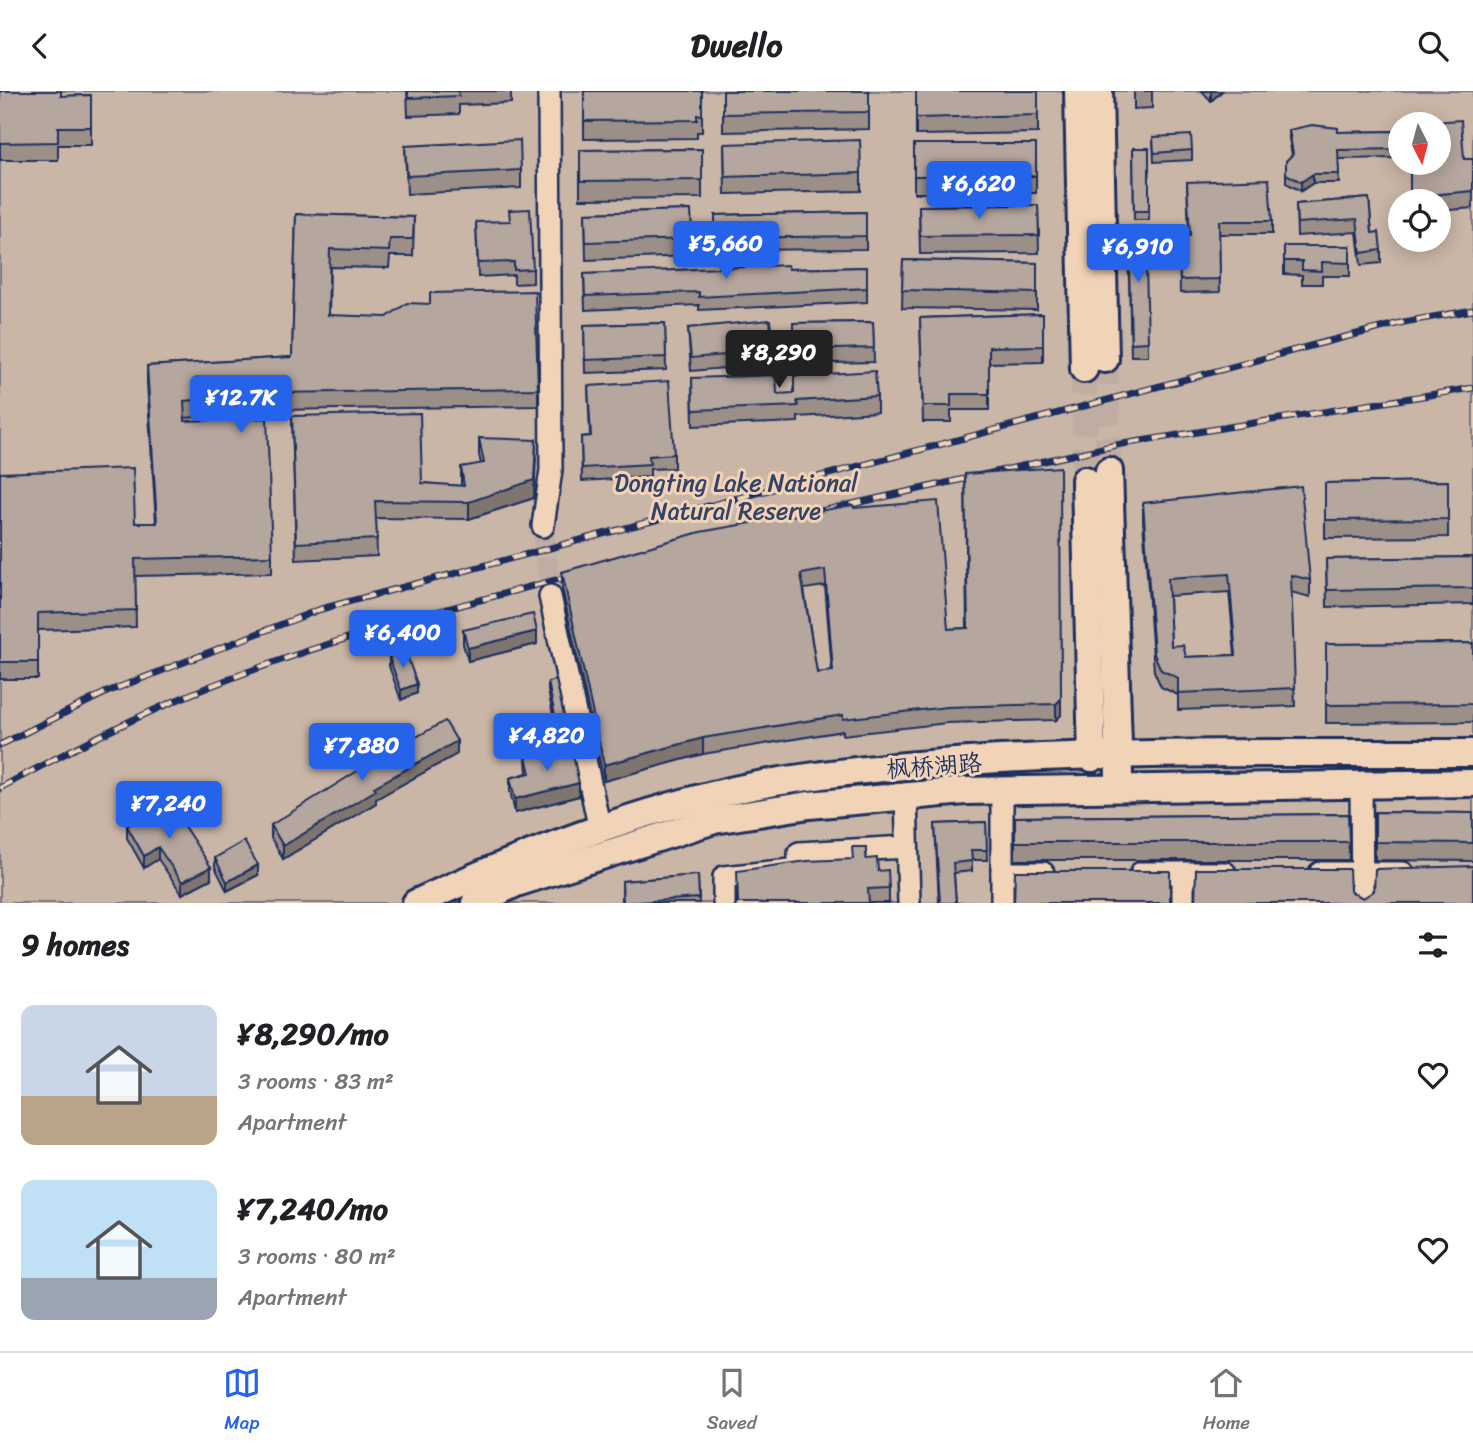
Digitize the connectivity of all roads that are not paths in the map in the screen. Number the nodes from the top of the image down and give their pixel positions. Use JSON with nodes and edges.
{"nodes":[{"id":1,"x":549,"y":91,"type":"edge"},
{"id":2,"x":1078,"y":91,"type":"edge"},
{"id":3,"x":1099,"y":91,"type":"edge"},
{"id":4,"x":543,"y":526,"type":"tunnel mouth"},
{"id":5,"x":550,"y":596,"type":"tunnel mouth"},
{"id":6,"x":1473,"y":753,"type":"edge"},
{"id":7,"x":1119,"y":757,"type":"junction"},
{"id":8,"x":1091,"y":758,"type":"junction"},
{"id":9,"x":1473,"y":783,"type":"edge"},
{"id":10,"x":1361,"y":784,"type":"junction"},
{"id":11,"x":1120,"y":787,"type":"junction"},
{"id":12,"x":1002,"y":790,"type":"junction"},
{"id":13,"x":906,"y":796,"type":"junction"},
{"id":14,"x":600,"y":830,"type":"junction"},
{"id":15,"x":907,"y":847,"type":"junction"},
{"id":16,"x":1002,"y":873,"type":"junction"},
{"id":17,"x":1058,"y":873,"type":"edge"},
{"id":18,"x":1113,"y":873,"type":"edge"},
{"id":19,"x":1183,"y":873,"type":"junction"},
{"id":20,"x":1252,"y":873,"type":"edge"},
{"id":21,"x":1293,"y":873,"type":"edge"},
{"id":22,"x":1362,"y":873,"type":"junction"},
{"id":23,"x":1418,"y":873,"type":"edge"},
{"id":24,"x":416,"y":903,"type":"edge"},
{"id":25,"x":475,"y":903,"type":"edge"},
{"id":26,"x":724,"y":903,"type":"edge"},
{"id":27,"x":909,"y":903,"type":"edge"},
{"id":28,"x":1002,"y":903,"type":"edge"},
{"id":29,"x":1184,"y":903,"type":"edge"},
{"id":30,"x":1362,"y":903,"type":"edge"}],
"edges":[{"from":1,"to":4,"type":"street"},
{"from":2,"to":3,"type":"main road"},
{"from":5,"to":14,"type":"street"},
{"from":6,"to":7,"type":"main road","name":"枫桥湖路"},
{"from":7,"to":8,"type":"main road","name":"枫桥湖路"},
{"from":7,"to":8,"type":"main road"},
{"from":7,"to":11,"type":"main road"},
{"from":8,"to":14,"type":"main road","name":"枫桥湖路"},
{"from":9,"to":10,"type":"main road","name":"枫桥湖路"},
{"from":10,"to":11,"type":"main road","name":"枫桥湖路"},
{"from":10,"to":22,"type":"street"},
{"from":11,"to":12,"type":"main road","name":"枫桥湖路"},
{"from":12,"to":13,"type":"main road","name":"枫桥湖路"},
{"from":12,"to":16,"type":"street"},
{"from":13,"to":15,"type":"street"},
{"from":13,"to":25,"type":"main road","name":"枫桥湖路"},
{"from":14,"to":24,"type":"main road","name":"枫桥湖路"},
{"from":15,"to":26,"type":"street"},
{"from":15,"to":27,"type":"street"},
{"from":16,"to":17,"type":"street"},
{"from":16,"to":28,"type":"street"},
{"from":18,"to":19,"type":"street"},
{"from":19,"to":20,"type":"street"},
{"from":19,"to":29,"type":"street"},
{"from":21,"to":22,"type":"street"},
{"from":22,"to":23,"type":"street"},
{"from":22,"to":30,"type":"street"}]}
